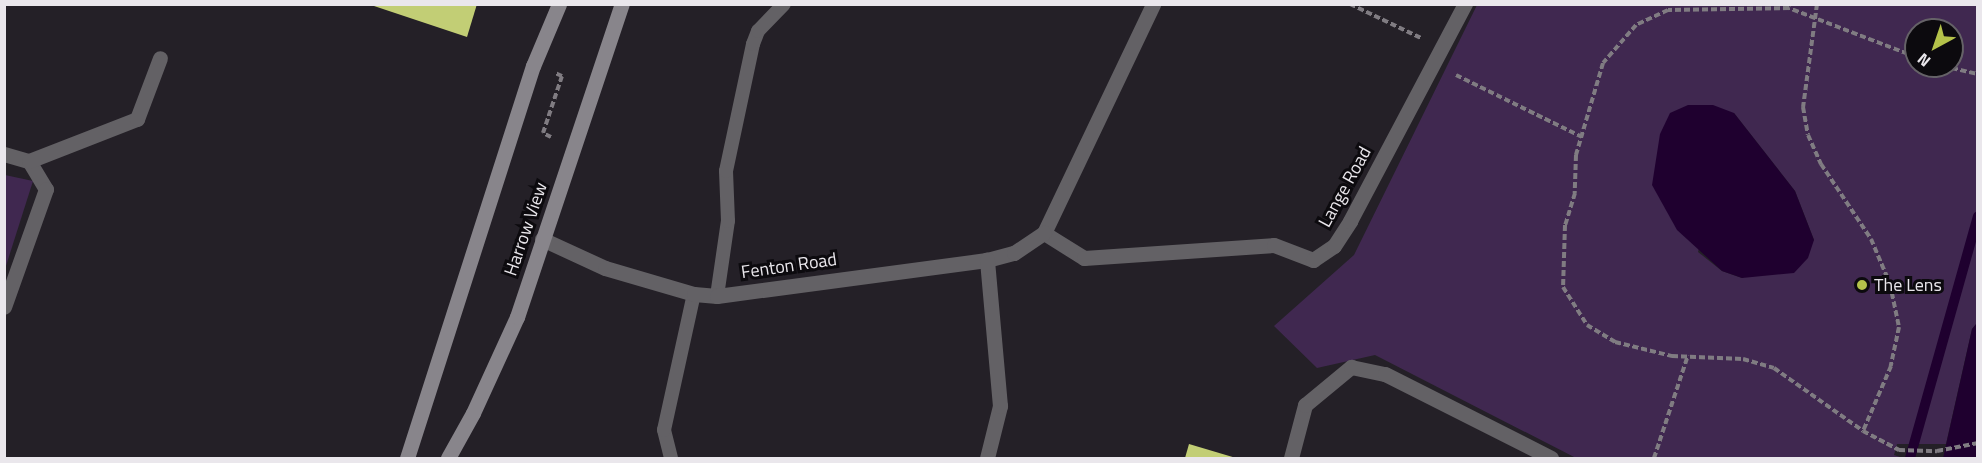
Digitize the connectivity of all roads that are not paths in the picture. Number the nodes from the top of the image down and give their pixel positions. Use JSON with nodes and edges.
{"nodes":[{"id":1,"x":559,"y":4,"type":"edge"},
{"id":2,"x":622,"y":4,"type":"edge"},
{"id":3,"x":784,"y":4,"type":"edge"},
{"id":4,"x":1153,"y":4,"type":"edge"},
{"id":5,"x":1465,"y":4,"type":"edge"},
{"id":6,"x":160,"y":58,"type":"dead end"},
{"id":7,"x":4,"y":154,"type":"edge"},
{"id":8,"x":29,"y":161,"type":"junction"},
{"id":9,"x":1044,"y":233,"type":"junction"},
{"id":10,"x":542,"y":238,"type":"junction"},
{"id":11,"x":987,"y":260,"type":"junction"},
{"id":12,"x":694,"y":294,"type":"junction"},
{"id":13,"x":717,"y":296,"type":"junction"},
{"id":14,"x":4,"y":307,"type":"edge"},
{"id":15,"x":406,"y":459,"type":"edge"},
{"id":16,"x":448,"y":459,"type":"edge"},
{"id":17,"x":671,"y":459,"type":"edge"},
{"id":18,"x":987,"y":459,"type":"edge"},
{"id":19,"x":1291,"y":459,"type":"edge"},
{"id":20,"x":1551,"y":459,"type":"edge"}],
"edges":[{"from":1,"to":15,"type":"street"},
{"from":2,"to":10,"type":"street","name":"Harrow View"},
{"from":3,"to":13,"type":"lane"},
{"from":4,"to":9,"type":"street"},
{"from":5,"to":9,"type":"street","name":"Lange Road"},
{"from":6,"to":8,"type":"street"},
{"from":7,"to":8,"type":"street"},
{"from":8,"to":14,"type":"street"},
{"from":9,"to":11,"type":"street","name":"Fenton Road"},
{"from":10,"to":12,"type":"street","name":"Fenton Road"},
{"from":10,"to":16,"type":"street","name":"Harrow View"},
{"from":11,"to":13,"type":"street","name":"Fenton Road"},
{"from":11,"to":18,"type":"street"},
{"from":12,"to":13,"type":"street","name":"Fenton Road"},
{"from":12,"to":17,"type":"lane"},
{"from":19,"to":20,"type":"street"}]}
